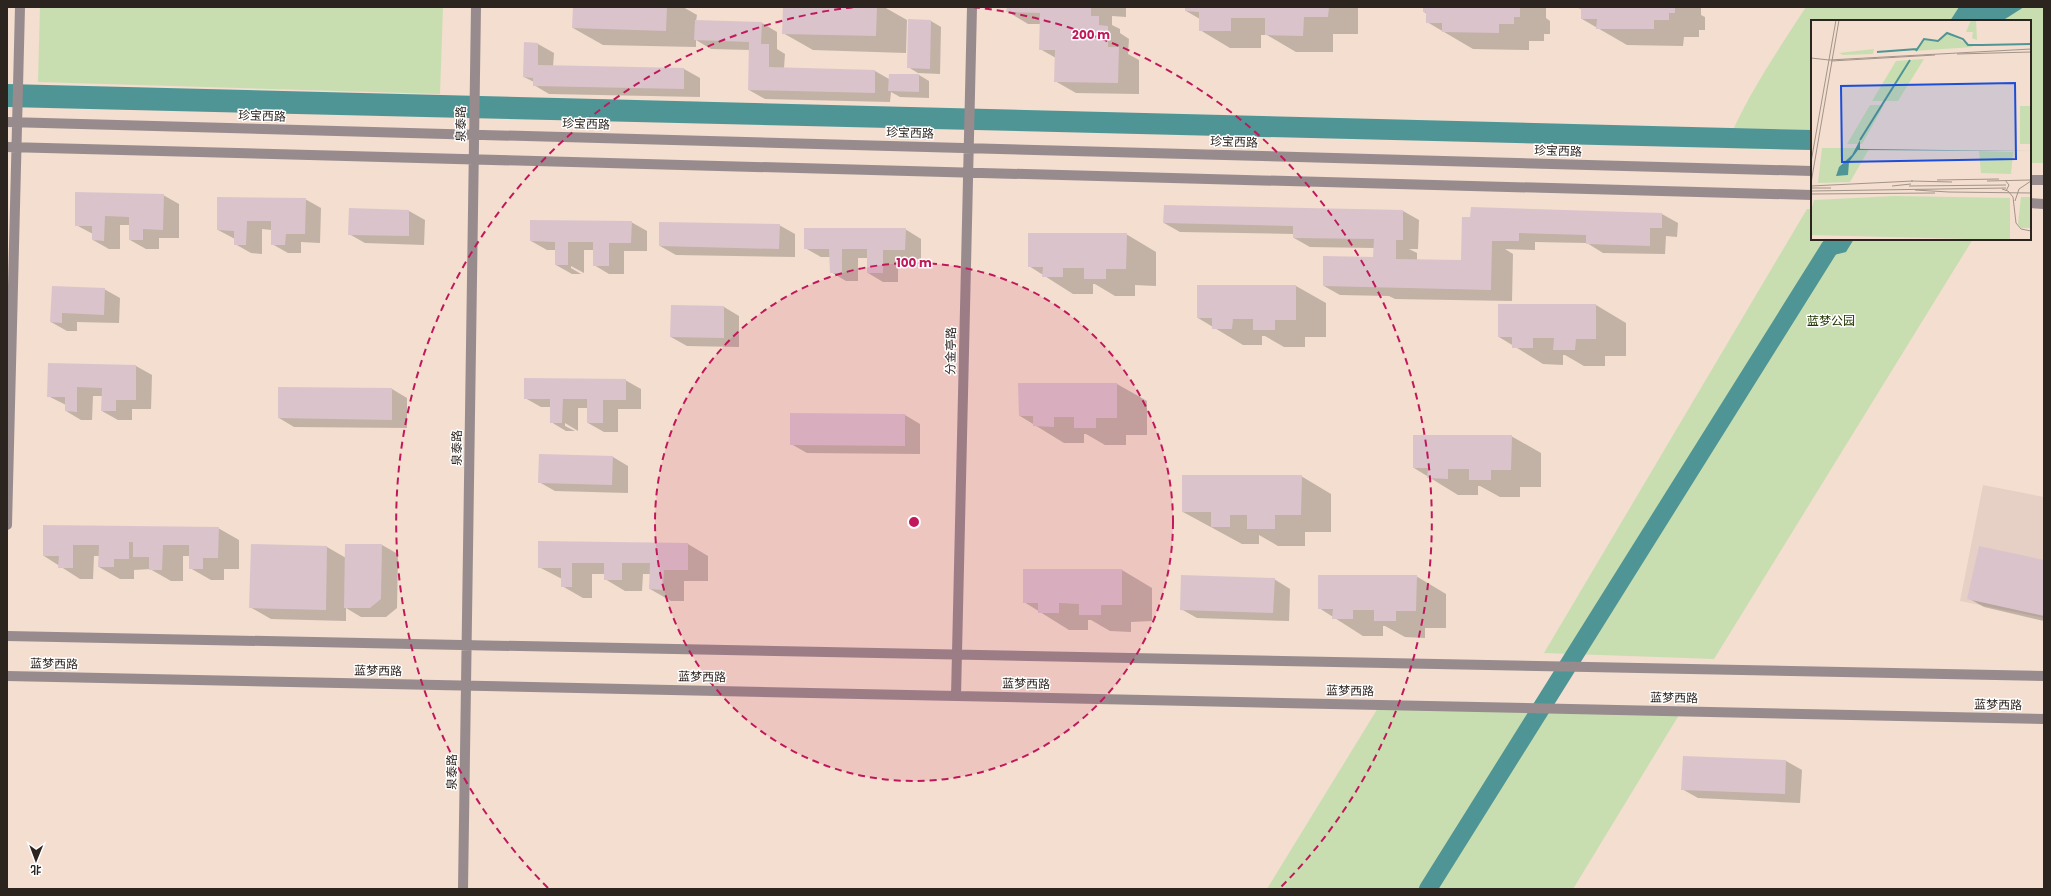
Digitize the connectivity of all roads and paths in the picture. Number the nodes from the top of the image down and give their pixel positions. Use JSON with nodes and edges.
{"nodes":[{"id":1,"x":20,"y":7,"type":"edge"},
{"id":2,"x":476,"y":7,"type":"edge"},
{"id":3,"x":972,"y":7,"type":"edge"},
{"id":4,"x":12,"y":122,"type":"edge"},
{"id":5,"x":474,"y":134,"type":"junction"},
{"id":6,"x":12,"y":148,"type":"edge"},
{"id":7,"x":969,"y":148,"type":"junction"},
{"id":8,"x":474,"y":160,"type":"junction"},
{"id":9,"x":1811,"y":171,"type":"edge"},
{"id":10,"x":968,"y":173,"type":"junction"},
{"id":11,"x":2031,"y":180,"type":"edge"},
{"id":12,"x":2044,"y":180,"type":"edge"},
{"id":13,"x":1811,"y":195,"type":"edge"},
{"id":14,"x":2031,"y":203,"type":"edge"},
{"id":15,"x":2044,"y":204,"type":"edge"},
{"id":16,"x":7,"y":525,"type":"edge"},
{"id":17,"x":7,"y":636,"type":"edge"},
{"id":18,"x":467,"y":645,"type":"junction"},
{"id":19,"x":957,"y":655,"type":"junction"},
{"id":20,"x":7,"y":676,"type":"edge"},
{"id":21,"x":2044,"y":676,"type":"edge"},
{"id":22,"x":466,"y":685,"type":"junction"},
{"id":23,"x":956,"y":696,"type":"junction"},
{"id":24,"x":2044,"y":719,"type":"edge"},
{"id":25,"x":463,"y":889,"type":"edge"}],
"edges":[{"from":1,"to":4,"type":"street"},
{"from":2,"to":5,"type":"street","name":"泉泰路"},
{"from":3,"to":7,"type":"street","name":"分金亭路"},
{"from":4,"to":5,"type":"street","name":"珍宝西路"},
{"from":4,"to":6,"type":"street"},
{"from":5,"to":7,"type":"street","name":"珍宝西路"},
{"from":5,"to":8,"type":"street","name":"泉泰路"},
{"from":6,"to":8,"type":"street"},
{"from":6,"to":16,"type":"street"},
{"from":7,"to":9,"type":"street","name":"珍宝西路"},
{"from":7,"to":10,"type":"street","name":"分金亭路"},
{"from":8,"to":10,"type":"street"},
{"from":8,"to":18,"type":"street","name":"泉泰路"},
{"from":10,"to":13,"type":"street"},
{"from":10,"to":19,"type":"street","name":"分金亭路"},
{"from":11,"to":12,"type":"street"},
{"from":14,"to":15,"type":"street"},
{"from":17,"to":18,"type":"street"},
{"from":18,"to":19,"type":"street"},
{"from":18,"to":22,"type":"street","name":"泉泰路"},
{"from":19,"to":21,"type":"street"},
{"from":19,"to":23,"type":"street","name":"分金亭路"},
{"from":20,"to":22,"type":"street","name":"蓝梦西路"},
{"from":22,"to":23,"type":"street","name":"蓝梦西路"},
{"from":22,"to":25,"type":"street","name":"泉泰路"},
{"from":23,"to":24,"type":"street","name":"蓝梦西路"}]}
